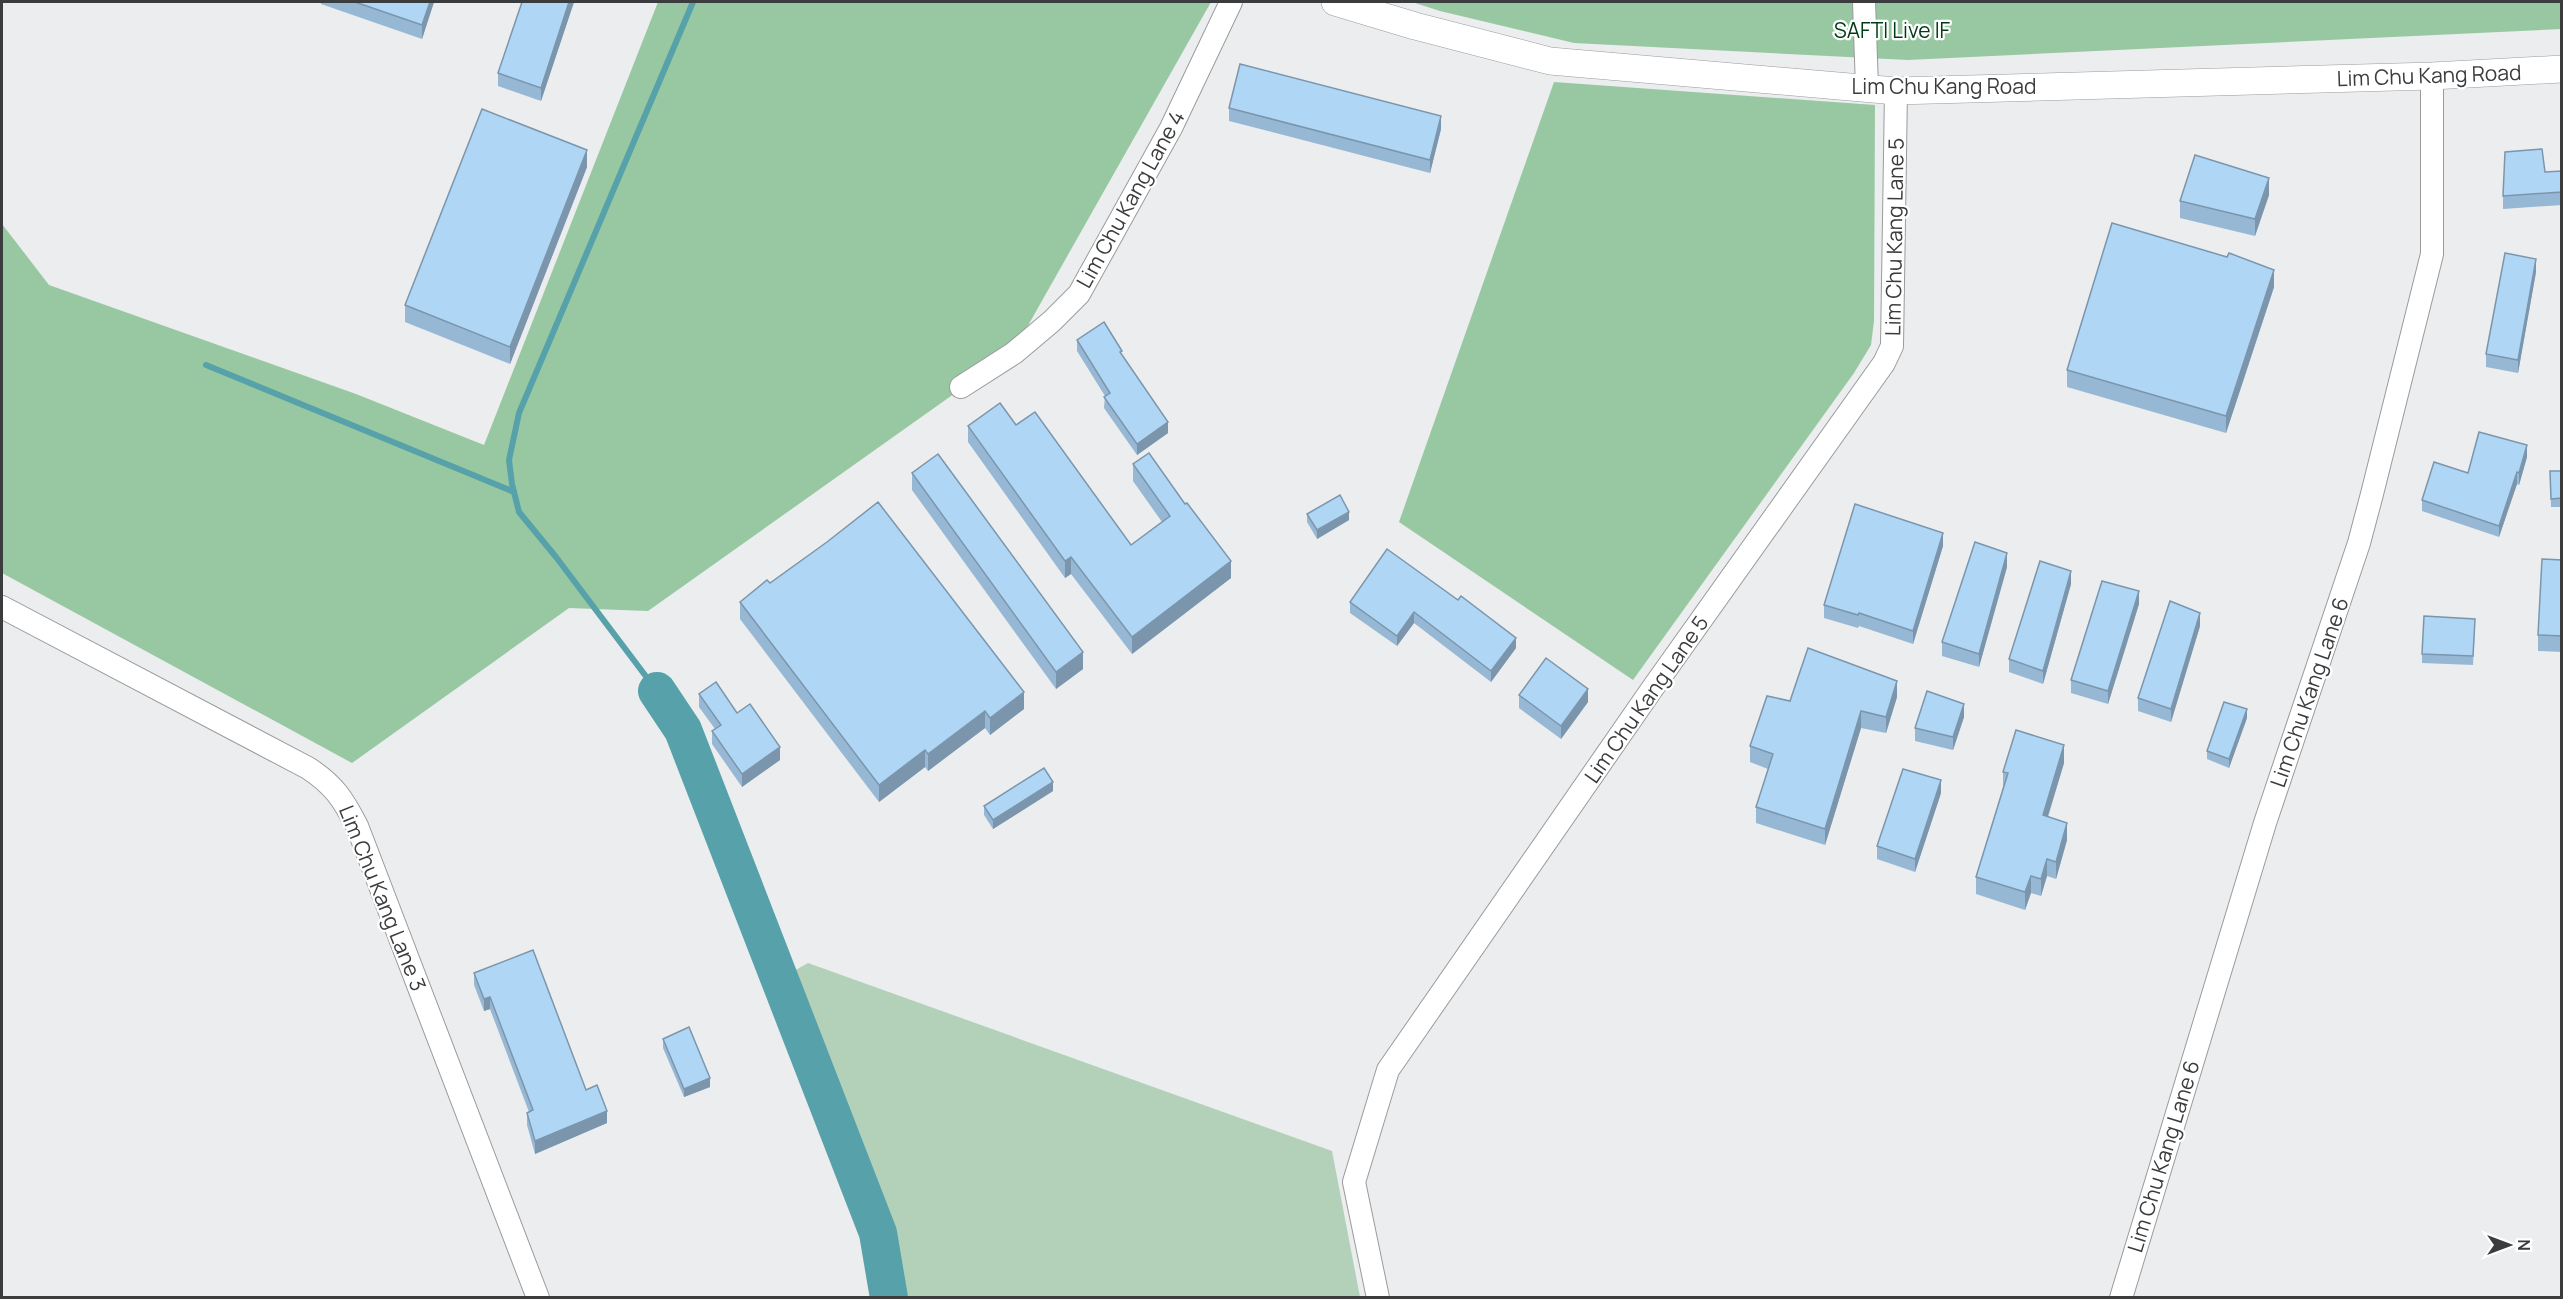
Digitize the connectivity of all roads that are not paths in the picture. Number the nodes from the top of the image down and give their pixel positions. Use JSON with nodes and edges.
{"nodes":[{"id":1,"x":1231,"y":2,"type":"edge"},
{"id":2,"x":1335,"y":2,"type":"edge"},
{"id":3,"x":1864,"y":2,"type":"edge"},
{"id":4,"x":2562,"y":69,"type":"edge"},
{"id":5,"x":2432,"y":76,"type":"junction"},
{"id":6,"x":1868,"y":88,"type":"junction"},
{"id":7,"x":1896,"y":91,"type":"junction"},
{"id":8,"x":961,"y":387,"type":"dead end"},
{"id":9,"x":2,"y":607,"type":"edge"},
{"id":10,"x":538,"y":1298,"type":"edge"},
{"id":11,"x":1378,"y":1298,"type":"edge"},
{"id":12,"x":2121,"y":1298,"type":"edge"}],
"edges":[{"from":1,"to":8,"type":"street","name":"Lim Chu Kang Lane 4"},
{"from":2,"to":6,"type":"main road","name":"Lim Chu Kang Road"},
{"from":3,"to":6,"type":"street"},
{"from":4,"to":5,"type":"main road","name":"Lim Chu Kang Road"},
{"from":5,"to":7,"type":"main road","name":"Lim Chu Kang Road"},
{"from":5,"to":12,"type":"street","name":"Lim Chu Kang Lane 6"},
{"from":6,"to":7,"type":"main road","name":"Lim Chu Kang Road"},
{"from":7,"to":11,"type":"street","name":"Lim Chu Kang Lane 5"},
{"from":9,"to":10,"type":"street","name":"Lim Chu Kang Lane 3"}]}
